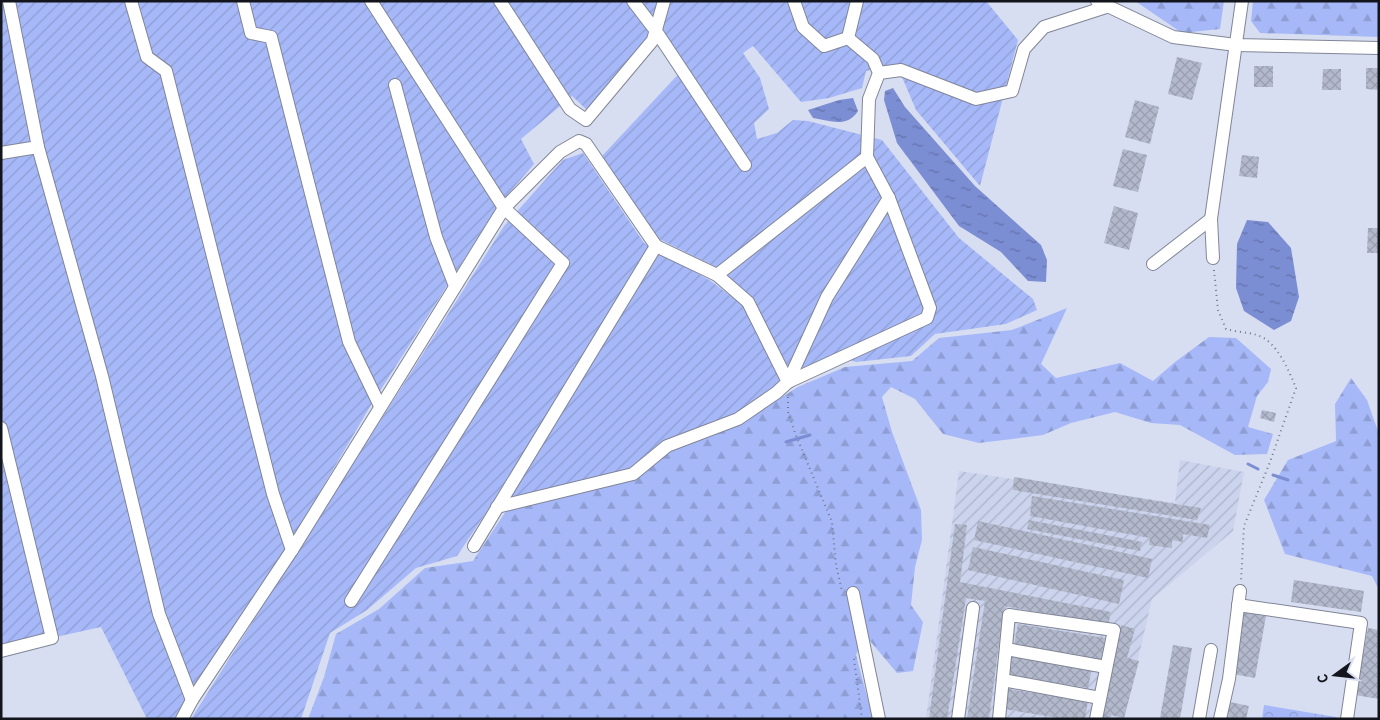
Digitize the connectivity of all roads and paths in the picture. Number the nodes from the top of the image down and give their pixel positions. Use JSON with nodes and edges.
{"nodes":[{"id":1,"x":9,"y":1,"type":"edge"},
{"id":2,"x":132,"y":1,"type":"edge"},
{"id":3,"x":243,"y":1,"type":"edge"},
{"id":4,"x":371,"y":1,"type":"edge"},
{"id":5,"x":500,"y":1,"type":"edge"},
{"id":6,"x":633,"y":1,"type":"edge"},
{"id":7,"x":664,"y":1,"type":"edge"},
{"id":8,"x":794,"y":1,"type":"edge"},
{"id":9,"x":857,"y":1,"type":"edge"},
{"id":10,"x":1242,"y":1,"type":"edge"},
{"id":11,"x":1102,"y":4,"type":"edge"},
{"id":12,"x":656,"y":31,"type":"junction"},
{"id":13,"x":848,"y":38,"type":"junction"},
{"id":14,"x":1236,"y":45,"type":"junction"},
{"id":15,"x":1379,"y":48,"type":"edge"},
{"id":16,"x":879,"y":73,"type":"junction"},
{"id":17,"x":395,"y":85,"type":"dead end"},
{"id":18,"x":38,"y":147,"type":"junction"},
{"id":19,"x":1,"y":153,"type":"edge"},
{"id":20,"x":867,"y":157,"type":"junction"},
{"id":21,"x":744,"y":164,"type":"dead end"},
{"id":22,"x":890,"y":198,"type":"junction"},
{"id":23,"x":504,"y":208,"type":"junction"},
{"id":24,"x":1211,"y":219,"type":"junction"},
{"id":25,"x":656,"y":246,"type":"junction"},
{"id":26,"x":1213,"y":258,"type":"joint"},
{"id":27,"x":1153,"y":264,"type":"dead end"},
{"id":28,"x":717,"y":275,"type":"junction"},
{"id":29,"x":455,"y":286,"type":"junction"},
{"id":30,"x":788,"y":382,"type":"junction"},
{"id":31,"x":380,"y":406,"type":"junction"},
{"id":32,"x":1,"y":428,"type":"edge"},
{"id":33,"x":497,"y":507,"type":"junction"},
{"id":34,"x":474,"y":546,"type":"dead end"},
{"id":35,"x":292,"y":550,"type":"junction"},
{"id":36,"x":1240,"y":590,"type":"joint"},
{"id":37,"x":847,"y":593,"type":"joint"},
{"id":38,"x":351,"y":601,"type":"dead end"},
{"id":39,"x":1238,"y":605,"type":"junction"},
{"id":40,"x":972,"y":608,"type":"dead end"},
{"id":41,"x":1006,"y":649,"type":"junction"},
{"id":42,"x":1211,"y":650,"type":"dead end"},
{"id":43,"x":1,"y":651,"type":"edge"},
{"id":44,"x":853,"y":655,"type":"dead end"},
{"id":45,"x":1106,"y":667,"type":"junction"},
{"id":46,"x":1003,"y":680,"type":"junction"},
{"id":47,"x":1100,"y":698,"type":"junction"},
{"id":48,"x":192,"y":700,"type":"junction"},
{"id":49,"x":182,"y":719,"type":"edge"},
{"id":50,"x":862,"y":719,"type":"edge"},
{"id":51,"x":879,"y":719,"type":"edge"},
{"id":52,"x":958,"y":719,"type":"edge"},
{"id":53,"x":999,"y":719,"type":"edge"},
{"id":54,"x":1096,"y":719,"type":"edge"},
{"id":55,"x":1199,"y":719,"type":"edge"},
{"id":56,"x":1220,"y":719,"type":"edge"},
{"id":57,"x":1347,"y":719,"type":"edge"}],
"edges":[{"from":1,"to":18,"type":"street"},
{"from":2,"to":35,"type":"street"},
{"from":3,"to":31,"type":"street"},
{"from":4,"to":23,"type":"street"},
{"from":5,"to":12,"type":"street"},
{"from":6,"to":12,"type":"street"},
{"from":7,"to":12,"type":"street"},
{"from":8,"to":13,"type":"street"},
{"from":9,"to":13,"type":"street"},
{"from":10,"to":14,"type":"street"},
{"from":11,"to":14,"type":"street"},
{"from":11,"to":16,"type":"street"},
{"from":12,"to":21,"type":"street"},
{"from":13,"to":16,"type":"street"},
{"from":14,"to":15,"type":"street"},
{"from":14,"to":24,"type":"street"},
{"from":16,"to":20,"type":"street"},
{"from":17,"to":29,"type":"street"},
{"from":18,"to":19,"type":"street"},
{"from":18,"to":48,"type":"street"},
{"from":20,"to":22,"type":"street"},
{"from":20,"to":28,"type":"street"},
{"from":22,"to":30,"type":"street"},
{"from":22,"to":30,"type":"street"},
{"from":23,"to":25,"type":"street"},
{"from":23,"to":29,"type":"street"},
{"from":23,"to":38,"type":"street"},
{"from":24,"to":26,"type":"street"},
{"from":24,"to":27,"type":"street"},
{"from":25,"to":28,"type":"street"},
{"from":25,"to":33,"type":"street"},
{"from":26,"to":36,"type":"path"},
{"from":28,"to":30,"type":"street"},
{"from":29,"to":31,"type":"street"},
{"from":30,"to":33,"type":"street"},
{"from":30,"to":37,"type":"path"},
{"from":31,"to":35,"type":"street"},
{"from":32,"to":43,"type":"street"},
{"from":33,"to":34,"type":"street"},
{"from":35,"to":48,"type":"street"},
{"from":36,"to":39,"type":"street"},
{"from":37,"to":51,"type":"street"},
{"from":39,"to":56,"type":"street"},
{"from":39,"to":57,"type":"street"},
{"from":40,"to":52,"type":"street"},
{"from":41,"to":45,"type":"street"},
{"from":41,"to":45,"type":"street"},
{"from":41,"to":46,"type":"street"},
{"from":42,"to":55,"type":"street"},
{"from":44,"to":50,"type":"path"},
{"from":45,"to":47,"type":"street"},
{"from":46,"to":47,"type":"street"},
{"from":46,"to":53,"type":"street"},
{"from":47,"to":54,"type":"street"},
{"from":48,"to":49,"type":"street"}]}
